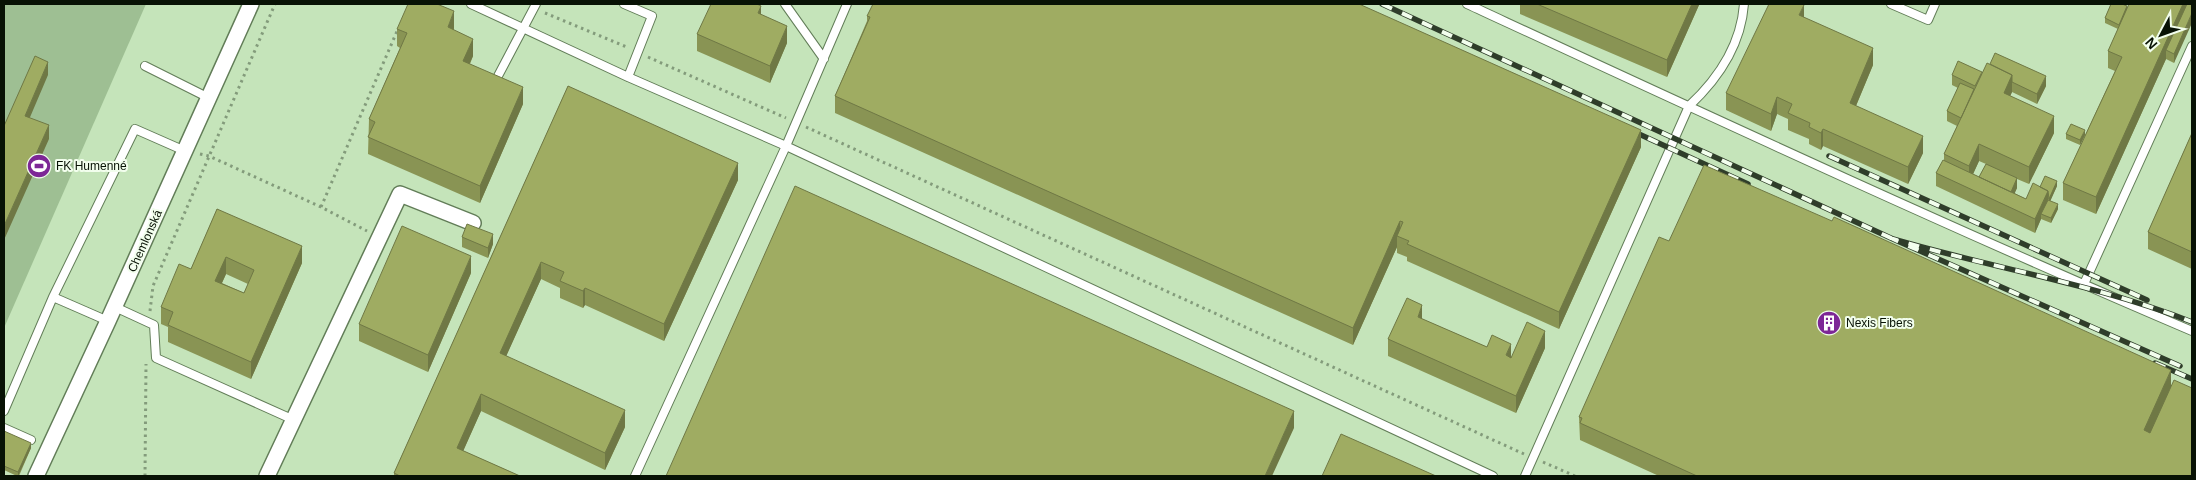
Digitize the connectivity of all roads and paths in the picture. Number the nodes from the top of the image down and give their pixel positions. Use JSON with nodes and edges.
{"nodes":[{"id":1,"x":251,"y":4,"type":"edge"},
{"id":2,"x":275,"y":4,"type":"edge"},
{"id":3,"x":471,"y":4,"type":"edge"},
{"id":4,"x":624,"y":4,"type":"edge"},
{"id":5,"x":785,"y":4,"type":"edge"},
{"id":6,"x":847,"y":4,"type":"edge"},
{"id":7,"x":1466,"y":4,"type":"edge"},
{"id":8,"x":1744,"y":4,"type":"edge"},
{"id":9,"x":1891,"y":4,"type":"edge"},
{"id":10,"x":1935,"y":4,"type":"edge"},
{"id":11,"x":534,"y":6,"type":"edge"},
{"id":12,"x":399,"y":27,"type":"edge"},
{"id":13,"x":523,"y":27,"type":"junction"},
{"id":14,"x":2192,"y":46,"type":"edge"},
{"id":15,"x":638,"y":52,"type":"junction"},
{"id":16,"x":824,"y":59,"type":"junction"},
{"id":17,"x":145,"y":66,"type":"dead end"},
{"id":18,"x":498,"y":76,"type":"edge"},
{"id":19,"x":628,"y":77,"type":"junction"},
{"id":20,"x":209,"y":98,"type":"junction"},
{"id":21,"x":1689,"y":106,"type":"junction"},
{"id":22,"x":796,"y":123,"type":"junction"},
{"id":23,"x":786,"y":146,"type":"junction"},
{"id":24,"x":185,"y":151,"type":"junction"},
{"id":25,"x":209,"y":156,"type":"junction"},
{"id":26,"x":321,"y":207,"type":"junction"},
{"id":27,"x":473,"y":223,"type":"dead end"},
{"id":28,"x":380,"y":238,"type":"junction"},
{"id":29,"x":2084,"y":284,"type":"junction"},
{"id":30,"x":52,"y":297,"type":"junction"},
{"id":31,"x":112,"y":314,"type":"junction"},
{"id":32,"x":149,"y":322,"type":"junction"},
{"id":33,"x":2192,"y":330,"type":"edge"},
{"id":34,"x":146,"y":358,"type":"dead end"},
{"id":35,"x":4,"y":412,"type":"edge"},
{"id":36,"x":294,"y":420,"type":"junction"},
{"id":37,"x":4,"y":428,"type":"edge"},
{"id":38,"x":31,"y":440,"type":"dead end"},
{"id":39,"x":1533,"y":458,"type":"junction"},
{"id":40,"x":36,"y":476,"type":"edge"},
{"id":41,"x":145,"y":476,"type":"edge"},
{"id":42,"x":267,"y":476,"type":"edge"},
{"id":43,"x":635,"y":476,"type":"edge"},
{"id":44,"x":1493,"y":476,"type":"edge"},
{"id":45,"x":1525,"y":476,"type":"edge"},
{"id":46,"x":1574,"y":476,"type":"edge"}],
"edges":[{"from":1,"to":20,"type":"street","name":"Chemlonská"},
{"from":2,"to":25,"type":"path"},
{"from":3,"to":13,"type":"lane"},
{"from":4,"to":15,"type":"lane"},
{"from":5,"to":16,"type":"lane"},
{"from":6,"to":16,"type":"lane"},
{"from":7,"to":21,"type":"lane"},
{"from":8,"to":21,"type":"lane"},
{"from":9,"to":10,"type":"lane"},
{"from":11,"to":13,"type":"lane"},
{"from":11,"to":15,"type":"path"},
{"from":12,"to":26,"type":"path"},
{"from":13,"to":18,"type":"lane"},
{"from":13,"to":19,"type":"lane"},
{"from":14,"to":29,"type":"lane"},
{"from":15,"to":19,"type":"lane"},
{"from":15,"to":22,"type":"path"},
{"from":16,"to":22,"type":"lane"},
{"from":17,"to":20,"type":"lane"},
{"from":19,"to":23,"type":"lane"},
{"from":20,"to":24,"type":"street","name":"Chemlonská"},
{"from":21,"to":29,"type":"lane"},
{"from":21,"to":39,"type":"lane"},
{"from":22,"to":23,"type":"lane"},
{"from":22,"to":39,"type":"path"},
{"from":23,"to":43,"type":"lane"},
{"from":23,"to":44,"type":"lane"},
{"from":24,"to":25,"type":"path"},
{"from":24,"to":30,"type":"lane"},
{"from":24,"to":31,"type":"street","name":"Chemlonská"},
{"from":25,"to":26,"type":"path"},
{"from":25,"to":32,"type":"path"},
{"from":26,"to":28,"type":"path"},
{"from":27,"to":28,"type":"street"},
{"from":28,"to":36,"type":"street"},
{"from":29,"to":33,"type":"lane"},
{"from":30,"to":31,"type":"lane"},
{"from":30,"to":35,"type":"lane"},
{"from":31,"to":32,"type":"lane"},
{"from":31,"to":40,"type":"street","name":"Chemlonská"},
{"from":32,"to":36,"type":"lane"},
{"from":34,"to":41,"type":"path"},
{"from":36,"to":42,"type":"street"},
{"from":37,"to":38,"type":"lane"},
{"from":39,"to":45,"type":"lane"},
{"from":39,"to":46,"type":"path"}]}
